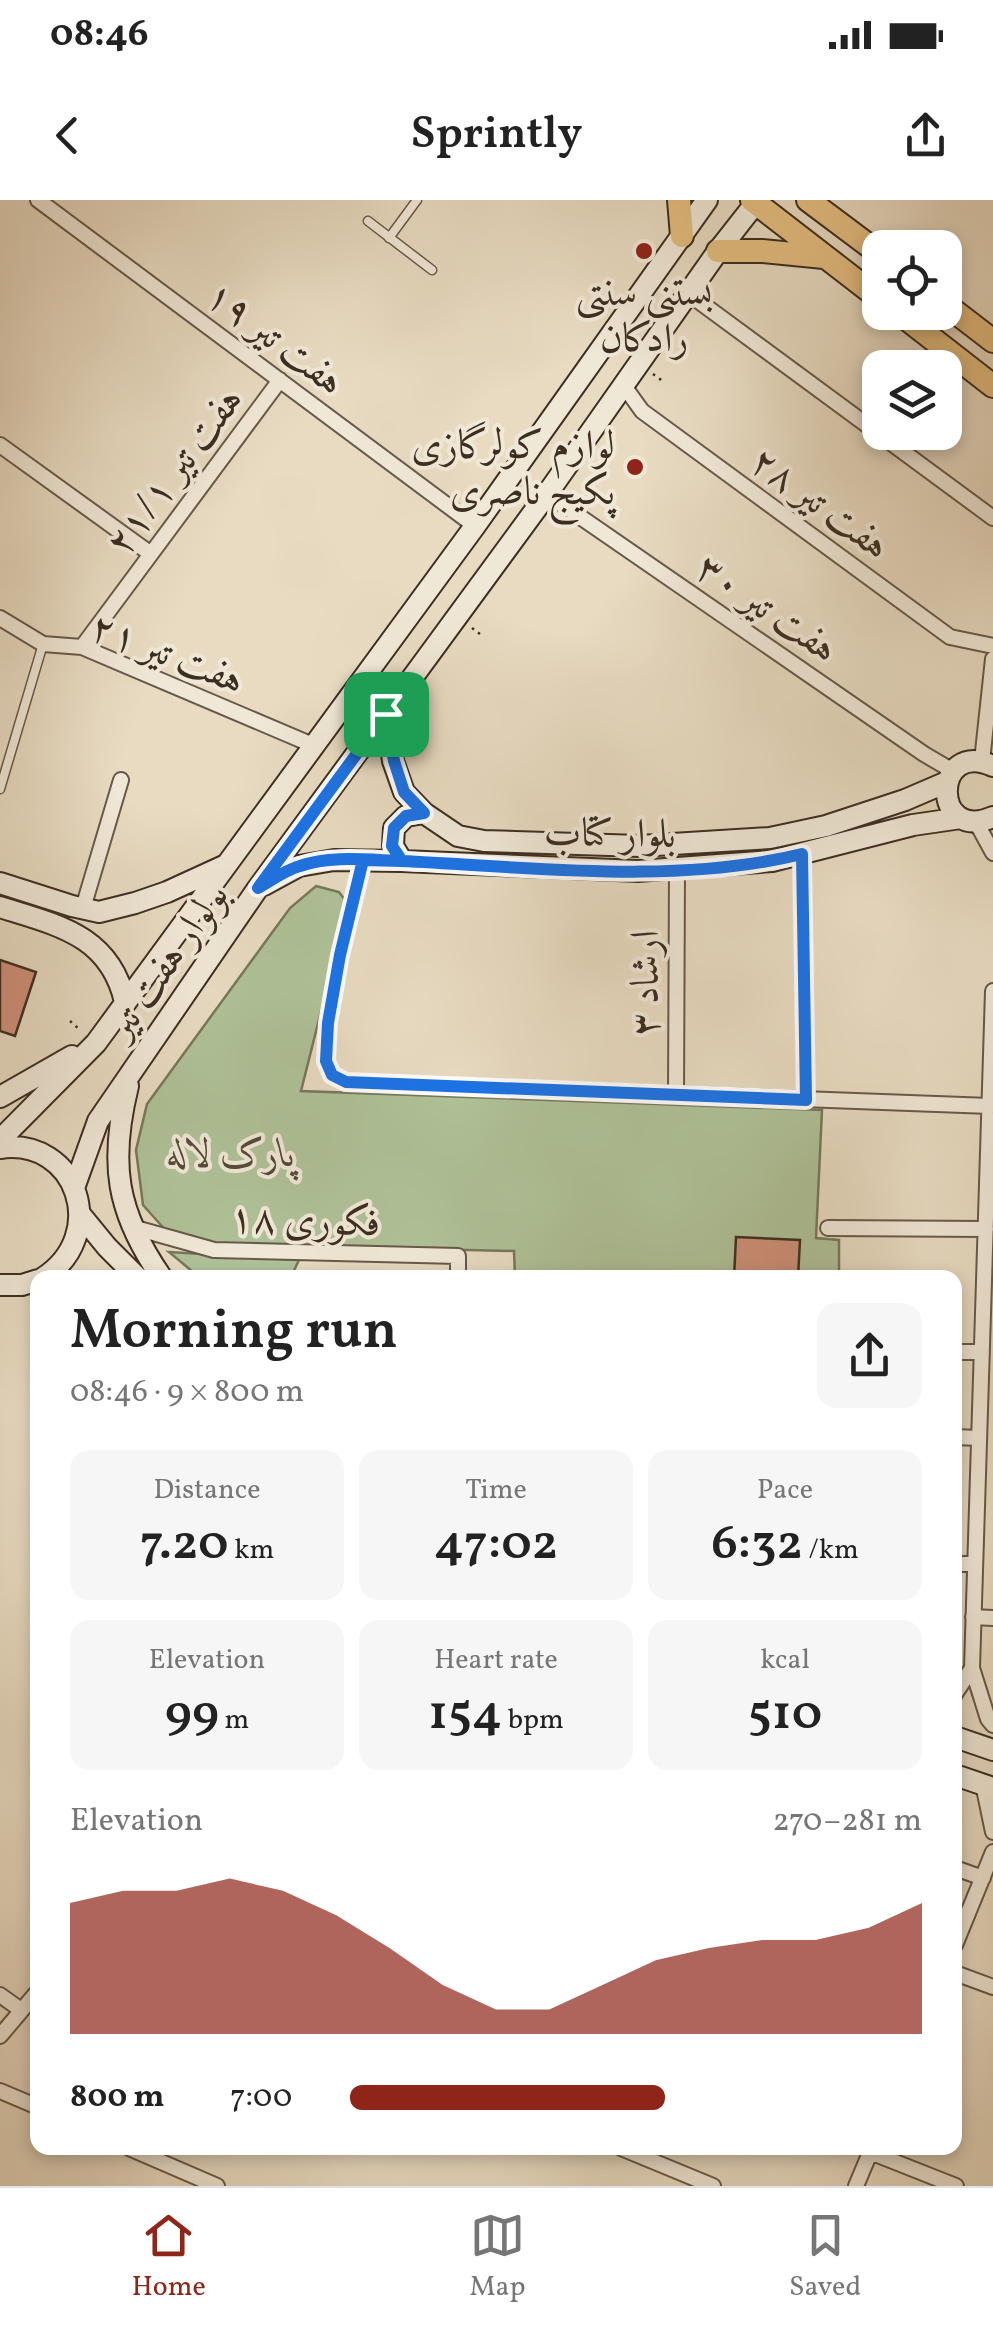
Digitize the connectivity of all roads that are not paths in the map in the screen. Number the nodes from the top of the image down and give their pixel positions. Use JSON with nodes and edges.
{"nodes":[{"id":1,"x":38,"y":200,"type":"edge"},
{"id":2,"x":416,"y":200,"type":"edge"},
{"id":3,"x":679,"y":200,"type":"edge"},
{"id":4,"x":707,"y":200,"type":"edge"},
{"id":5,"x":808,"y":200,"type":"edge"},
{"id":6,"x":755,"y":201,"type":"edge"},
{"id":7,"x":829,"y":208,"type":"edge"},
{"id":8,"x":368,"y":222,"type":"dead end"},
{"id":9,"x":682,"y":236,"type":"junction"},
{"id":10,"x":389,"y":238,"type":"junction"},
{"id":11,"x":862,"y":238,"type":"edge"},
{"id":12,"x":718,"y":251,"type":"junction"},
{"id":13,"x":826,"y":257,"type":"junction"},
{"id":14,"x":432,"y":270,"type":"dead end"},
{"id":15,"x":862,"y":284,"type":"edge"},
{"id":16,"x":689,"y":294,"type":"junction"},
{"id":17,"x":962,"y":317,"type":"edge"},
{"id":18,"x":921,"y":330,"type":"edge"},
{"id":19,"x":993,"y":341,"type":"edge"},
{"id":20,"x":280,"y":380,"type":"junction"},
{"id":21,"x":624,"y":386,"type":"junction"},
{"id":22,"x":993,"y":386,"type":"edge"},
{"id":23,"x":0,"y":444,"type":"edge"},
{"id":24,"x":547,"y":494,"type":"junction"},
{"id":25,"x":993,"y":518,"type":"edge"},
{"id":26,"x":476,"y":526,"type":"junction"},
{"id":27,"x":151,"y":554,"type":"junction"},
{"id":28,"x":0,"y":618,"type":"edge"},
{"id":29,"x":43,"y":644,"type":"junction"},
{"id":30,"x":993,"y":646,"type":"edge"},
{"id":31,"x":82,"y":647,"type":"junction"},
{"id":32,"x":993,"y":659,"type":"edge"},
{"id":33,"x":386,"y":714,"type":"junction"},
{"id":34,"x":315,"y":746,"type":"junction"},
{"id":35,"x":988,"y":764,"type":"edge"},
{"id":36,"x":950,"y":776,"type":"junction"},
{"id":37,"x":121,"y":780,"type":"dead end"},
{"id":38,"x":0,"y":789,"type":"edge"},
{"id":39,"x":424,"y":813,"type":"junction"},
{"id":40,"x":977,"y":819,"type":"edge"},
{"id":41,"x":802,"y":854,"type":"junction"},
{"id":42,"x":993,"y":854,"type":"edge"},
{"id":43,"x":363,"y":860,"type":"junction"},
{"id":44,"x":402,"y":861,"type":"junction"},
{"id":45,"x":228,"y":864,"type":"junction"},
{"id":46,"x":677,"y":870,"type":"junction"},
{"id":47,"x":0,"y":883,"type":"edge"},
{"id":48,"x":258,"y":888,"type":"junction"},
{"id":49,"x":0,"y":907,"type":"edge"},
{"id":50,"x":91,"y":910,"type":"junction"},
{"id":51,"x":88,"y":942,"type":"junction"},
{"id":52,"x":993,"y":991,"type":"edge"},
{"id":53,"x":125,"y":1002,"type":"junction"},
{"id":54,"x":96,"y":1043,"type":"junction"},
{"id":55,"x":132,"y":1070,"type":"junction"},
{"id":56,"x":676,"y":1096,"type":"junction"},
{"id":57,"x":0,"y":1097,"type":"edge"},
{"id":58,"x":806,"y":1100,"type":"junction"},
{"id":59,"x":990,"y":1106,"type":"junction"},
{"id":60,"x":0,"y":1140,"type":"edge"},
{"id":61,"x":0,"y":1148,"type":"edge"},
{"id":62,"x":74,"y":1188,"type":"junction"},
{"id":63,"x":990,"y":1188,"type":"edge"},
{"id":64,"x":80,"y":1214,"type":"junction"},
{"id":65,"x":131,"y":1226,"type":"junction"},
{"id":66,"x":828,"y":1228,"type":"dead end"},
{"id":67,"x":986,"y":1229,"type":"junction"},
{"id":68,"x":54,"y":1270,"type":"edge"},
{"id":69,"x":130,"y":1270,"type":"edge"},
{"id":70,"x":157,"y":1270,"type":"edge"},
{"id":71,"x":458,"y":1270,"type":"edge"},
{"id":72,"x":30,"y":1282,"type":"edge"},
{"id":73,"x":0,"y":1285,"type":"edge"},
{"id":74,"x":988,"y":1333,"type":"edge"},
{"id":75,"x":962,"y":1352,"type":"edge"},
{"id":76,"x":982,"y":1352,"type":"junction"},
{"id":77,"x":962,"y":1437,"type":"edge"},
{"id":78,"x":979,"y":1438,"type":"junction"},
{"id":79,"x":986,"y":1460,"type":"edge"},
{"id":80,"x":962,"y":1564,"type":"edge"},
{"id":81,"x":975,"y":1564,"type":"junction"},
{"id":82,"x":973,"y":1617,"type":"junction"},
{"id":83,"x":993,"y":1618,"type":"edge"},
{"id":84,"x":972,"y":1668,"type":"junction"},
{"id":85,"x":962,"y":1683,"type":"edge"},
{"id":86,"x":993,"y":1726,"type":"edge"},
{"id":87,"x":962,"y":1739,"type":"edge"},
{"id":88,"x":993,"y":1750,"type":"edge"},
{"id":89,"x":962,"y":1777,"type":"edge"},
{"id":90,"x":988,"y":1786,"type":"edge"},
{"id":91,"x":993,"y":1832,"type":"edge"},
{"id":92,"x":993,"y":1852,"type":"edge"},
{"id":93,"x":962,"y":1869,"type":"edge"},
{"id":94,"x":987,"y":1873,"type":"edge"},
{"id":95,"x":962,"y":1929,"type":"edge"},
{"id":96,"x":962,"y":1976,"type":"edge"},
{"id":97,"x":993,"y":1988,"type":"edge"},
{"id":98,"x":0,"y":1995,"type":"edge"},
{"id":99,"x":30,"y":2000,"type":"edge"},
{"id":100,"x":21,"y":2010,"type":"junction"},
{"id":101,"x":0,"y":2036,"type":"edge"},
{"id":102,"x":0,"y":2091,"type":"edge"},
{"id":103,"x":30,"y":2104,"type":"edge"},
{"id":104,"x":145,"y":2155,"type":"edge"},
{"id":105,"x":638,"y":2155,"type":"edge"},
{"id":106,"x":869,"y":2155,"type":"edge"},
{"id":107,"x":883,"y":2155,"type":"edge"},
{"id":108,"x":217,"y":2186,"type":"edge"},
{"id":109,"x":714,"y":2186,"type":"edge"},
{"id":110,"x":856,"y":2186,"type":"edge"},
{"id":111,"x":956,"y":2186,"type":"edge"}],
"edges":[{"from":1,"to":20,"type":"street","name":"هفت تیر ۱۹"},
{"from":2,"to":10,"type":"lane"},
{"from":3,"to":9,"type":"main road"},
{"from":4,"to":9,"type":"main road","name":"بولوار هفت تیر"},
{"from":5,"to":7,"type":"main road"},
{"from":6,"to":12,"type":"main road","name":"بولوار هفت تیر"},
{"from":6,"to":13,"type":"main road"},
{"from":7,"to":11,"type":"main road"},
{"from":8,"to":10,"type":"lane"},
{"from":9,"to":26,"type":"main road","name":"بولوار هفت تیر"},
{"from":10,"to":14,"type":"lane"},
{"from":12,"to":13,"type":"main road"},
{"from":12,"to":16,"type":"main road","name":"بولوار هفت تیر"},
{"from":13,"to":15,"type":"main road"},
{"from":16,"to":21,"type":"main road","name":"بولوار هفت تیر"},
{"from":16,"to":25,"type":"street"},
{"from":17,"to":19,"type":"main road"},
{"from":18,"to":22,"type":"main road"},
{"from":20,"to":26,"type":"street","name":"هفت تیر ۱۹"},
{"from":20,"to":27,"type":"street","name":"هفت تیر ۲۱/۱"},
{"from":21,"to":24,"type":"main road","name":"بولوار هفت تیر"},
{"from":21,"to":30,"type":"street","name":"هفت تیر ۲۸"},
{"from":23,"to":27,"type":"street"},
{"from":24,"to":33,"type":"main road","name":"بولوار هفت تیر"},
{"from":24,"to":36,"type":"street","name":"هفت تیر ۳۰"},
{"from":26,"to":34,"type":"main road","name":"بولوار هفت تیر"},
{"from":27,"to":31,"type":"street","name":"هفت تیر ۲۱/۱"},
{"from":28,"to":29,"type":"street","name":"هفت تیر ۲۱"},
{"from":29,"to":31,"type":"street","name":"هفت تیر ۲۱"},
{"from":29,"to":38,"type":"lane"},
{"from":31,"to":34,"type":"street","name":"هفت تیر ۲۱"},
{"from":32,"to":35,"type":"street"},
{"from":33,"to":39,"type":"main road","name":"بلوار کتاب"},
{"from":33,"to":48,"type":"main road","name":"بولوار هفت تیر"},
{"from":34,"to":45,"type":"main road","name":"بولوار هفت تیر"},
{"from":35,"to":36,"type":"main road","name":"بلوار کتاب"},
{"from":36,"to":39,"type":"main road","name":"بلوار کتاب"},
{"from":36,"to":40,"type":"main road"},
{"from":37,"to":50,"type":"street"},
{"from":39,"to":44,"type":"main road"},
{"from":40,"to":41,"type":"main road","name":"بلوار کتاب"},
{"from":40,"to":42,"type":"street"},
{"from":41,"to":46,"type":"main road","name":"بلوار کتاب"},
{"from":41,"to":58,"type":"street"},
{"from":43,"to":44,"type":"main road","name":"بلوار کتاب"},
{"from":43,"to":48,"type":"main road","name":"بلوار کتاب"},
{"from":43,"to":56,"type":"street"},
{"from":44,"to":46,"type":"main road","name":"بلوار کتاب"},
{"from":45,"to":50,"type":"main road"},
{"from":45,"to":53,"type":"main road","name":"بولوار هفت تیر"},
{"from":46,"to":56,"type":"street","name":"ارشاد ۳"},
{"from":47,"to":50,"type":"main road"},
{"from":48,"to":55,"type":"main road","name":"بولوار هفت تیر"},
{"from":49,"to":51,"type":"main road"},
{"from":50,"to":51,"type":"main road"},
{"from":51,"to":53,"type":"main road"},
{"from":52,"to":59,"type":"street"},
{"from":53,"to":54,"type":"main road","name":"بولوار هفت تیر"},
{"from":54,"to":57,"type":"main road"},
{"from":54,"to":60,"type":"main road","name":"بولوار هفت تیر"},
{"from":55,"to":62,"type":"main road","name":"بولوار هفت تیر"},
{"from":55,"to":65,"type":"main road"},
{"from":56,"to":58,"type":"street"},
{"from":58,"to":59,"type":"street"},
{"from":59,"to":63,"type":"street"},
{"from":61,"to":62,"type":"main road"},
{"from":62,"to":64,"type":"main road"},
{"from":63,"to":67,"type":"street"},
{"from":64,"to":68,"type":"main road"},
{"from":64,"to":69,"type":"main road"},
{"from":65,"to":70,"type":"main road"},
{"from":65,"to":71,"type":"street","name":"فکوری ١٨"},
{"from":66,"to":67,"type":"street"},
{"from":67,"to":74,"type":"street"},
{"from":72,"to":73,"type":"main road"},
{"from":74,"to":76,"type":"street"},
{"from":75,"to":76,"type":"street"},
{"from":76,"to":78,"type":"street"},
{"from":77,"to":78,"type":"street"},
{"from":78,"to":79,"type":"street"},
{"from":79,"to":81,"type":"street"},
{"from":80,"to":81,"type":"street"},
{"from":81,"to":82,"type":"street"},
{"from":82,"to":83,"type":"street"},
{"from":82,"to":84,"type":"street"},
{"from":84,"to":85,"type":"street"},
{"from":84,"to":86,"type":"street"},
{"from":87,"to":88,"type":"main road"},
{"from":89,"to":90,"type":"main road"},
{"from":90,"to":91,"type":"street"},
{"from":92,"to":94,"type":"street"},
{"from":93,"to":94,"type":"street"},
{"from":94,"to":95,"type":"street"},
{"from":96,"to":97,"type":"street"},
{"from":98,"to":100,"type":"street"},
{"from":99,"to":100,"type":"street"},
{"from":100,"to":101,"type":"street"},
{"from":102,"to":103,"type":"street"},
{"from":104,"to":108,"type":"street"},
{"from":105,"to":109,"type":"street"},
{"from":106,"to":110,"type":"street"},
{"from":107,"to":111,"type":"street"}]}
